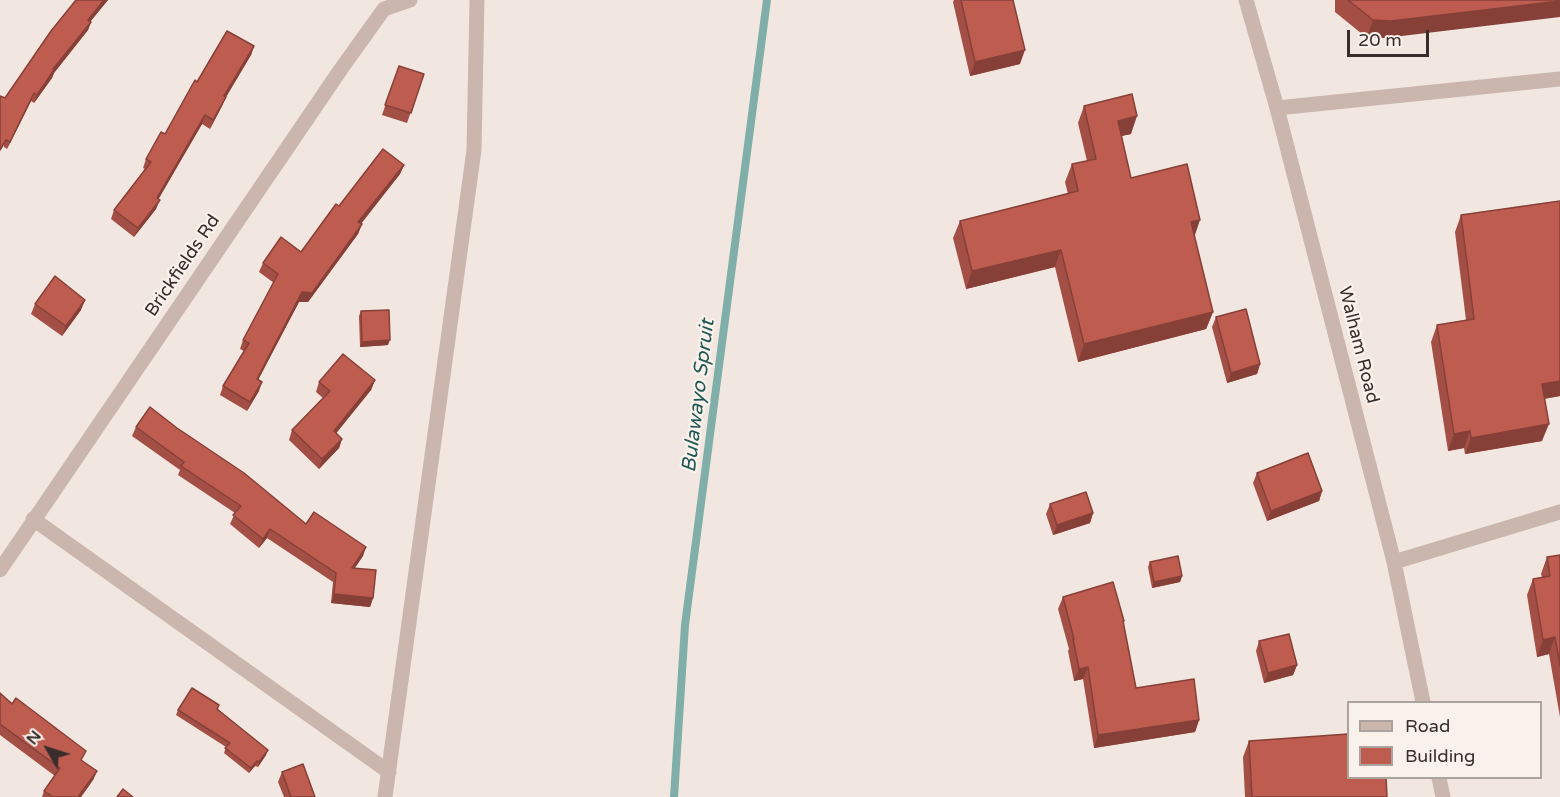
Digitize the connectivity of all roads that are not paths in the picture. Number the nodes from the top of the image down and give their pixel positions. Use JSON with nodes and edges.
{"nodes":[{"id":1,"x":410,"y":0,"type":"edge"},
{"id":2,"x":477,"y":0,"type":"edge"},
{"id":3,"x":1246,"y":0,"type":"edge"},
{"id":4,"x":1560,"y":79,"type":"edge"},
{"id":5,"x":1277,"y":108,"type":"junction"},
{"id":6,"x":1560,"y":512,"type":"edge"},
{"id":7,"x":33,"y":519,"type":"junction"},
{"id":8,"x":1394,"y":562,"type":"junction"},
{"id":9,"x":0,"y":570,"type":"edge"},
{"id":10,"x":1423,"y":701,"type":"edge"},
{"id":11,"x":389,"y":772,"type":"junction"},
{"id":12,"x":1439,"y":779,"type":"edge"},
{"id":13,"x":385,"y":797,"type":"edge"},
{"id":14,"x":1443,"y":797,"type":"edge"}],
"edges":[{"from":1,"to":7,"type":"street","name":"Brickfields Rd"},
{"from":2,"to":11,"type":"street"},
{"from":3,"to":5,"type":"street","name":"Walham Road"},
{"from":4,"to":5,"type":"street"},
{"from":5,"to":8,"type":"street","name":"Walham Road"},
{"from":6,"to":8,"type":"street"},
{"from":7,"to":9,"type":"street","name":"Brickfields Rd"},
{"from":7,"to":11,"type":"street"},
{"from":8,"to":10,"type":"street","name":"Walham Road"},
{"from":11,"to":13,"type":"street"},
{"from":12,"to":14,"type":"street"}]}
